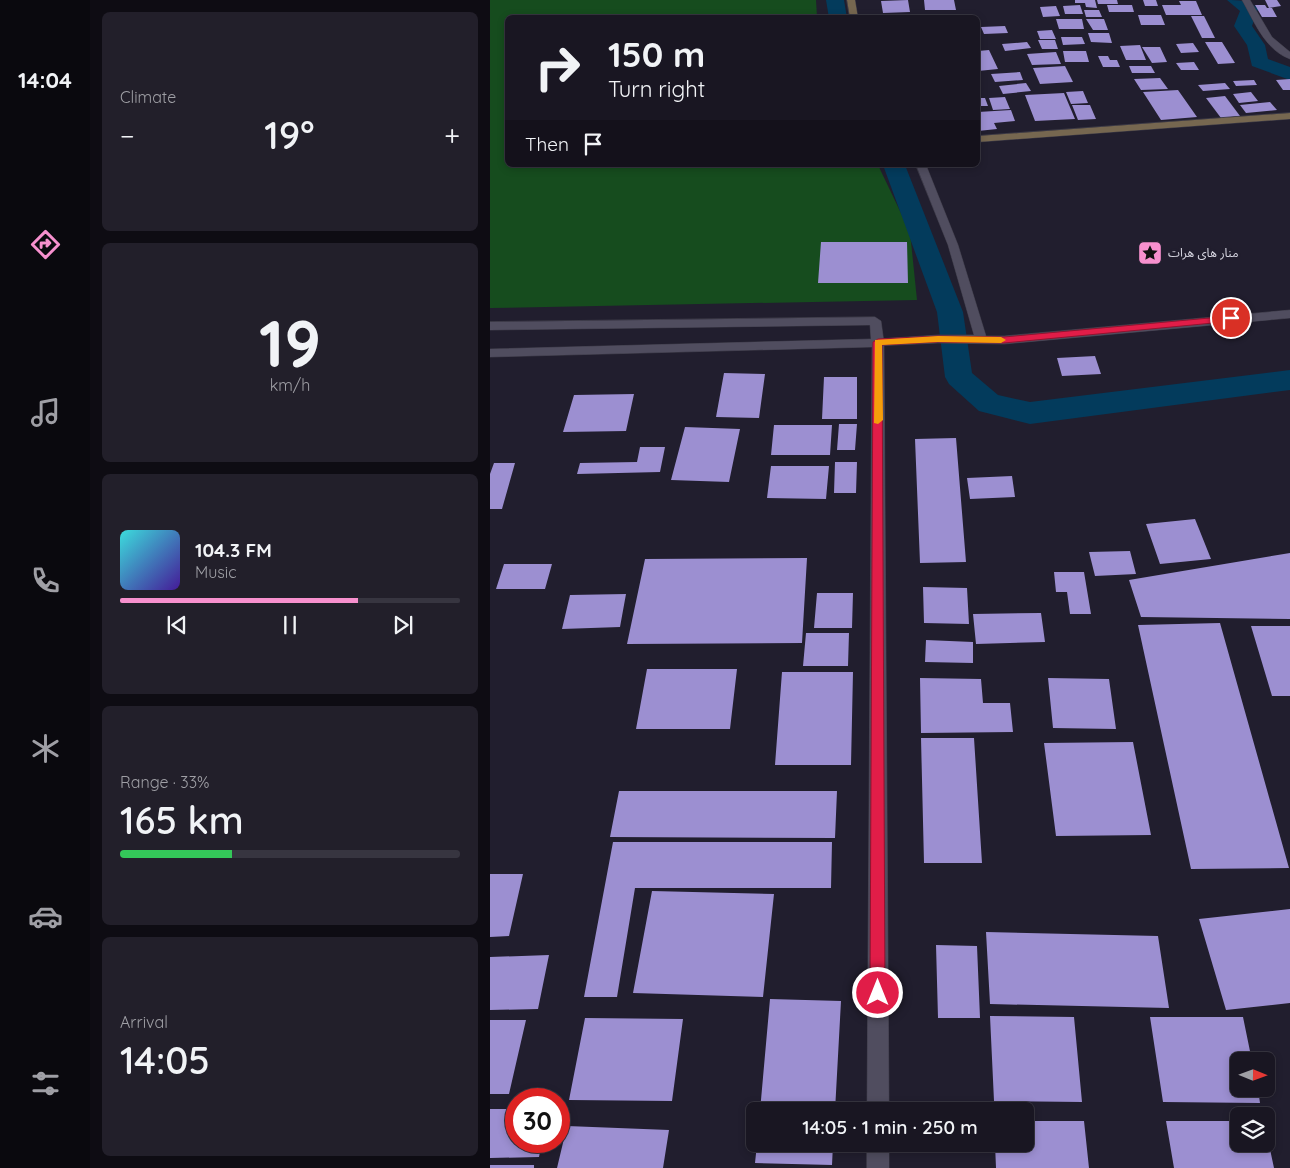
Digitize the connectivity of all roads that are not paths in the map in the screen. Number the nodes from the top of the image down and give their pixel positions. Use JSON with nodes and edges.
{"nodes":[{"id":1,"x":851,"y":0,"type":"edge"},
{"id":2,"x":1246,"y":0,"type":"edge"},
{"id":3,"x":854,"y":15,"type":"edge"},
{"id":4,"x":1290,"y":56,"type":"edge"},
{"id":5,"x":1290,"y":116,"type":"edge"},
{"id":6,"x":980,"y":139,"type":"edge"},
{"id":7,"x":921,"y":167,"type":"edge"},
{"id":8,"x":1290,"y":314,"type":"edge"},
{"id":9,"x":490,"y":326,"type":"edge"},
{"id":10,"x":981,"y":339,"type":"junction"},
{"id":11,"x":878,"y":342,"type":"junction"},
{"id":12,"x":490,"y":353,"type":"edge"},
{"id":13,"x":878,"y":1102,"type":"edge"},
{"id":14,"x":878,"y":1152,"type":"edge"},
{"id":15,"x":878,"y":1168,"type":"edge"}],
"edges":[{"from":1,"to":3,"type":"main road"},
{"from":2,"to":4,"type":"street"},
{"from":5,"to":6,"type":"main road"},
{"from":7,"to":10,"type":"street"},
{"from":8,"to":10,"type":"street"},
{"from":9,"to":11,"type":"street"},
{"from":10,"to":11,"type":"street"},
{"from":11,"to":12,"type":"street"},
{"from":11,"to":13,"type":"street"},
{"from":14,"to":15,"type":"street"}]}
